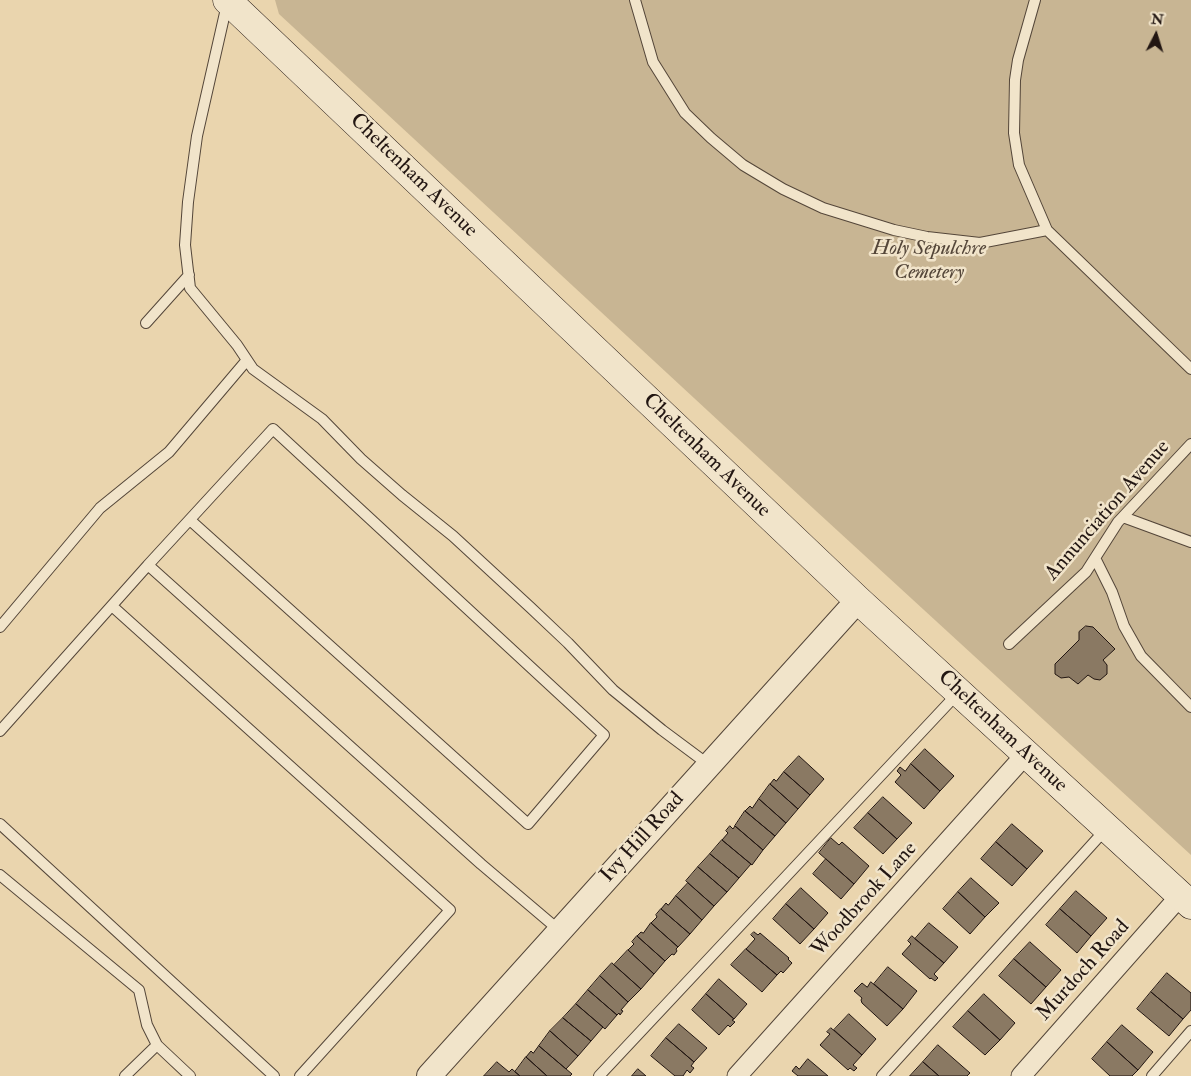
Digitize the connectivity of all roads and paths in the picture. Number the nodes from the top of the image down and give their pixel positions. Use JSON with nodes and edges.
{"nodes":[{"id":1,"x":635,"y":0,"type":"edge"},
{"id":2,"x":1035,"y":0,"type":"edge"},
{"id":3,"x":232,"y":2,"type":"edge"},
{"id":4,"x":1047,"y":230,"type":"junction"},
{"id":5,"x":189,"y":275,"type":"junction"},
{"id":6,"x":146,"y":323,"type":"dead end"},
{"id":7,"x":247,"y":360,"type":"junction"},
{"id":8,"x":1191,"y":369,"type":"edge"},
{"id":9,"x":1191,"y":444,"type":"edge"},
{"id":10,"x":1123,"y":517,"type":"junction"},
{"id":11,"x":190,"y":520,"type":"junction"},
{"id":12,"x":1191,"y":542,"type":"edge"},
{"id":13,"x":1095,"y":558,"type":"junction"},
{"id":14,"x":148,"y":565,"type":"junction"},
{"id":15,"x":858,"y":600,"type":"junction"},
{"id":16,"x":112,"y":606,"type":"junction"},
{"id":17,"x":0,"y":627,"type":"edge"},
{"id":18,"x":1009,"y":644,"type":"dead end"},
{"id":19,"x":959,"y":692,"type":"junction"},
{"id":20,"x":1191,"y":707,"type":"edge"},
{"id":21,"x":0,"y":732,"type":"edge"},
{"id":22,"x":1026,"y":754,"type":"junction"},
{"id":23,"x":709,"y":765,"type":"junction"},
{"id":24,"x":0,"y":824,"type":"edge"},
{"id":25,"x":1107,"y":828,"type":"junction"},
{"id":26,"x":0,"y":875,"type":"edge"},
{"id":27,"x":1186,"y":901,"type":"edge"},
{"id":28,"x":560,"y":931,"type":"junction"},
{"id":29,"x":1191,"y":1031,"type":"edge"},
{"id":30,"x":157,"y":1045,"type":"junction"},
{"id":31,"x":125,"y":1076,"type":"edge"},
{"id":32,"x":190,"y":1076,"type":"edge"},
{"id":33,"x":274,"y":1076,"type":"edge"},
{"id":34,"x":300,"y":1076,"type":"edge"},
{"id":35,"x":429,"y":1076,"type":"edge"},
{"id":36,"x":598,"y":1076,"type":"edge"},
{"id":37,"x":737,"y":1076,"type":"edge"},
{"id":38,"x":882,"y":1076,"type":"edge"},
{"id":39,"x":1020,"y":1076,"type":"edge"},
{"id":40,"x":1152,"y":1076,"type":"edge"}],
"edges":[{"from":1,"to":4,"type":"lane"},
{"from":2,"to":4,"type":"lane"},
{"from":3,"to":5,"type":"lane"},
{"from":3,"to":15,"type":"main road","name":"Cheltenham Avenue"},
{"from":4,"to":8,"type":"lane"},
{"from":5,"to":6,"type":"lane"},
{"from":5,"to":7,"type":"lane"},
{"from":7,"to":17,"type":"lane"},
{"from":7,"to":23,"type":"lane"},
{"from":9,"to":10,"type":"lane","name":"Annunciation Avenue"},
{"from":10,"to":12,"type":"lane"},
{"from":10,"to":13,"type":"lane","name":"Annunciation Avenue"},
{"from":11,"to":11,"type":"lane"},
{"from":11,"to":14,"type":"lane"},
{"from":13,"to":18,"type":"lane","name":"Annunciation Avenue"},
{"from":13,"to":20,"type":"lane"},
{"from":14,"to":16,"type":"lane"},
{"from":14,"to":28,"type":"lane"},
{"from":15,"to":19,"type":"main road","name":"Cheltenham Avenue"},
{"from":15,"to":23,"type":"street","name":"Ivy Hill Road"},
{"from":16,"to":21,"type":"lane"},
{"from":16,"to":34,"type":"lane"},
{"from":19,"to":22,"type":"main road","name":"Cheltenham Avenue"},
{"from":19,"to":36,"type":"lane"},
{"from":22,"to":25,"type":"main road","name":"Cheltenham Avenue"},
{"from":22,"to":37,"type":"street","name":"Woodbrook Lane"},
{"from":23,"to":28,"type":"street","name":"Ivy Hill Road"},
{"from":24,"to":33,"type":"lane"},
{"from":25,"to":27,"type":"main road","name":"Cheltenham Avenue"},
{"from":25,"to":38,"type":"lane"},
{"from":26,"to":30,"type":"lane"},
{"from":27,"to":39,"type":"street","name":"Murdoch Road"},
{"from":28,"to":35,"type":"street","name":"Ivy Hill Road"},
{"from":29,"to":40,"type":"lane"},
{"from":30,"to":31,"type":"lane"},
{"from":30,"to":32,"type":"lane"}]}
